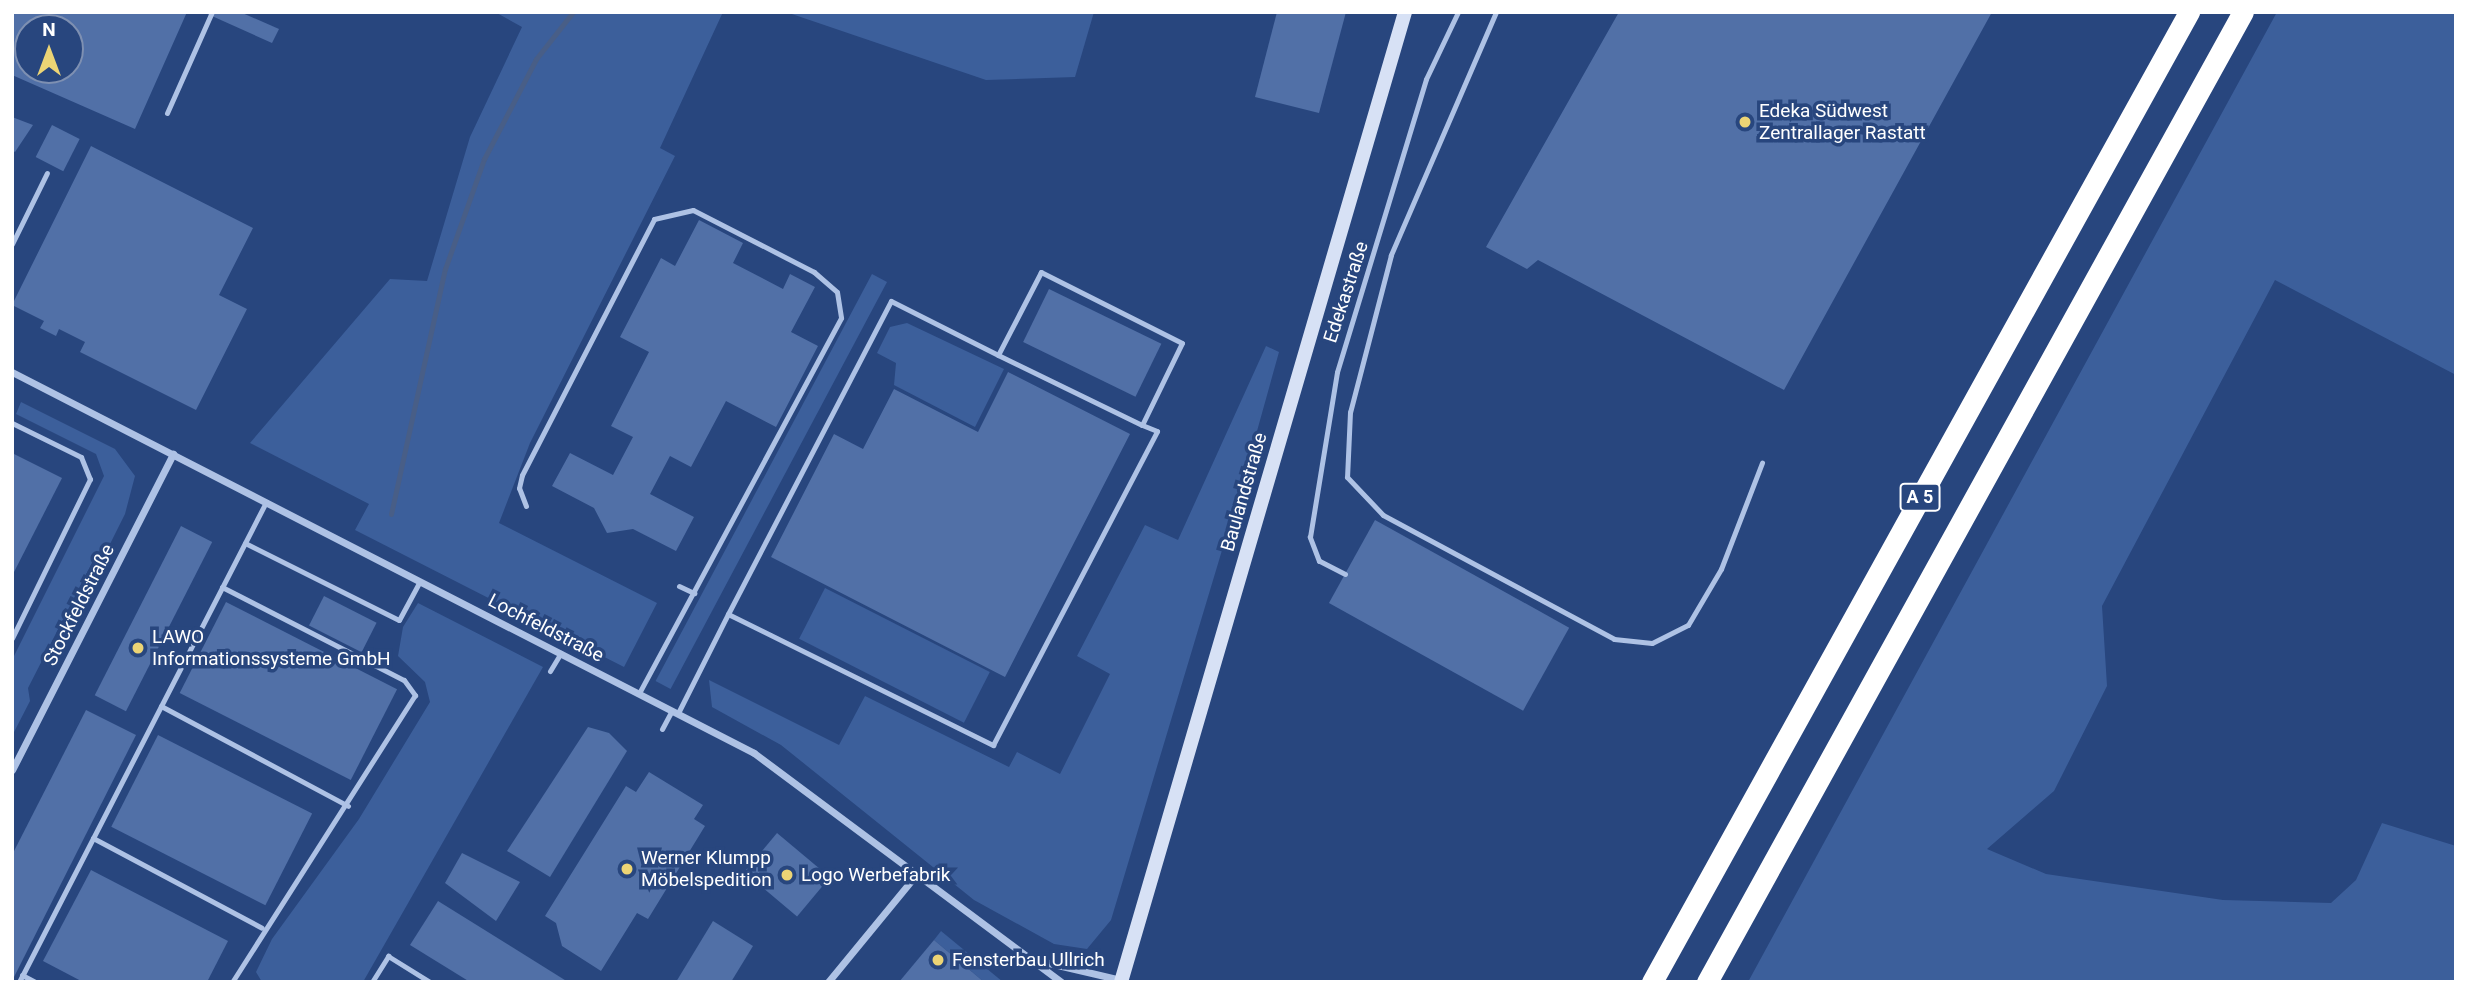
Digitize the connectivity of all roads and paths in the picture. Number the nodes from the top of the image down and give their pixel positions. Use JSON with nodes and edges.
{"nodes":[{"id":1,"x":212,"y":12,"type":"edge"},
{"id":2,"x":1405,"y":12,"type":"edge"},
{"id":3,"x":1458,"y":12,"type":"edge"},
{"id":4,"x":1496,"y":12,"type":"edge"},
{"id":5,"x":2189,"y":12,"type":"edge"},
{"id":6,"x":2242,"y":12,"type":"edge"},
{"id":7,"x":167,"y":113,"type":"dead end"},
{"id":8,"x":47,"y":173,"type":"dead end"},
{"id":9,"x":12,"y":244,"type":"edge"},
{"id":10,"x":998,"y":355,"type":"junction"},
{"id":11,"x":12,"y":373,"type":"edge"},
{"id":12,"x":12,"y":423,"type":"edge"},
{"id":13,"x":1142,"y":425,"type":"junction"},
{"id":14,"x":173,"y":454,"type":"junction"},
{"id":15,"x":1762,"y":463,"type":"dead end"},
{"id":16,"x":266,"y":502,"type":"junction"},
{"id":17,"x":526,"y":506,"type":"dead end"},
{"id":18,"x":245,"y":543,"type":"junction"},
{"id":19,"x":1345,"y":574,"type":"dead end"},
{"id":20,"x":420,"y":581,"type":"junction"},
{"id":21,"x":679,"y":586,"type":"dead end"},
{"id":22,"x":222,"y":587,"type":"junction"},
{"id":23,"x":694,"y":593,"type":"junction"},
{"id":24,"x":728,"y":614,"type":"junction"},
{"id":25,"x":12,"y":638,"type":"edge"},
{"id":26,"x":561,"y":653,"type":"junction"},
{"id":27,"x":550,"y":671,"type":"dead end"},
{"id":28,"x":639,"y":693,"type":"junction"},
{"id":29,"x":161,"y":706,"type":"junction"},
{"id":30,"x":675,"y":711,"type":"junction"},
{"id":31,"x":662,"y":729,"type":"dead end"},
{"id":32,"x":14,"y":761,"type":"edge"},
{"id":33,"x":12,"y":771,"type":"edge"},
{"id":34,"x":348,"y":806,"type":"junction"},
{"id":35,"x":93,"y":838,"type":"junction"},
{"id":36,"x":915,"y":876,"type":"junction"},
{"id":37,"x":262,"y":928,"type":"junction"},
{"id":38,"x":1035,"y":960,"type":"junction"},
{"id":39,"x":21,"y":979,"type":"edge"},
{"id":40,"x":1121,"y":981,"type":"edge"},
{"id":41,"x":35,"y":982,"type":"edge"},
{"id":42,"x":232,"y":982,"type":"edge"},
{"id":43,"x":372,"y":982,"type":"edge"},
{"id":44,"x":430,"y":982,"type":"edge"},
{"id":45,"x":828,"y":982,"type":"edge"},
{"id":46,"x":1061,"y":982,"type":"edge"},
{"id":47,"x":1652,"y":982,"type":"edge"},
{"id":48,"x":1707,"y":982,"type":"edge"}],
"edges":[{"from":1,"to":7,"type":"lane"},
{"from":2,"to":40,"type":"street","name":"Baulandstraße"},
{"from":3,"to":19,"type":"lane","name":"Edekastraße"},
{"from":4,"to":15,"type":"lane"},
{"from":5,"to":47,"type":"highway","number":"A 5"},
{"from":6,"to":48,"type":"highway","number":"A 5"},
{"from":8,"to":9,"type":"lane"},
{"from":10,"to":13,"type":"lane"},
{"from":10,"to":13,"type":"lane"},
{"from":10,"to":24,"type":"lane"},
{"from":11,"to":14,"type":"street","name":"Lochfeldstraße"},
{"from":12,"to":25,"type":"lane"},
{"from":13,"to":24,"type":"lane"},
{"from":14,"to":16,"type":"street","name":"Lochfeldstraße"},
{"from":14,"to":32,"type":"street","name":"Stockfeldstraße"},
{"from":16,"to":18,"type":"lane"},
{"from":16,"to":20,"type":"street","name":"Lochfeldstraße"},
{"from":17,"to":23,"type":"lane"},
{"from":18,"to":20,"type":"lane"},
{"from":18,"to":22,"type":"lane"},
{"from":20,"to":26,"type":"street","name":"Lochfeldstraße"},
{"from":21,"to":23,"type":"lane"},
{"from":22,"to":29,"type":"lane"},
{"from":22,"to":34,"type":"lane"},
{"from":23,"to":28,"type":"lane"},
{"from":24,"to":30,"type":"lane"},
{"from":26,"to":27,"type":"lane"},
{"from":26,"to":28,"type":"street","name":"Lochfeldstraße"},
{"from":28,"to":30,"type":"street","name":"Lochfeldstraße"},
{"from":29,"to":34,"type":"lane"},
{"from":29,"to":35,"type":"lane"},
{"from":30,"to":31,"type":"lane"},
{"from":30,"to":36,"type":"street","name":"Lochfeldstraße"},
{"from":32,"to":33,"type":"street","name":"Stockfeldstraße"},
{"from":34,"to":37,"type":"lane"},
{"from":35,"to":37,"type":"lane"},
{"from":35,"to":39,"type":"lane"},
{"from":36,"to":38,"type":"street","name":"Lochfeldstraße"},
{"from":36,"to":45,"type":"street"},
{"from":37,"to":42,"type":"lane"},
{"from":38,"to":40,"type":"street","name":"Lochfeldstraße"},
{"from":38,"to":46,"type":"street","name":"Lochfeldstraße"},
{"from":39,"to":41,"type":"lane"},
{"from":43,"to":44,"type":"lane"}]}
